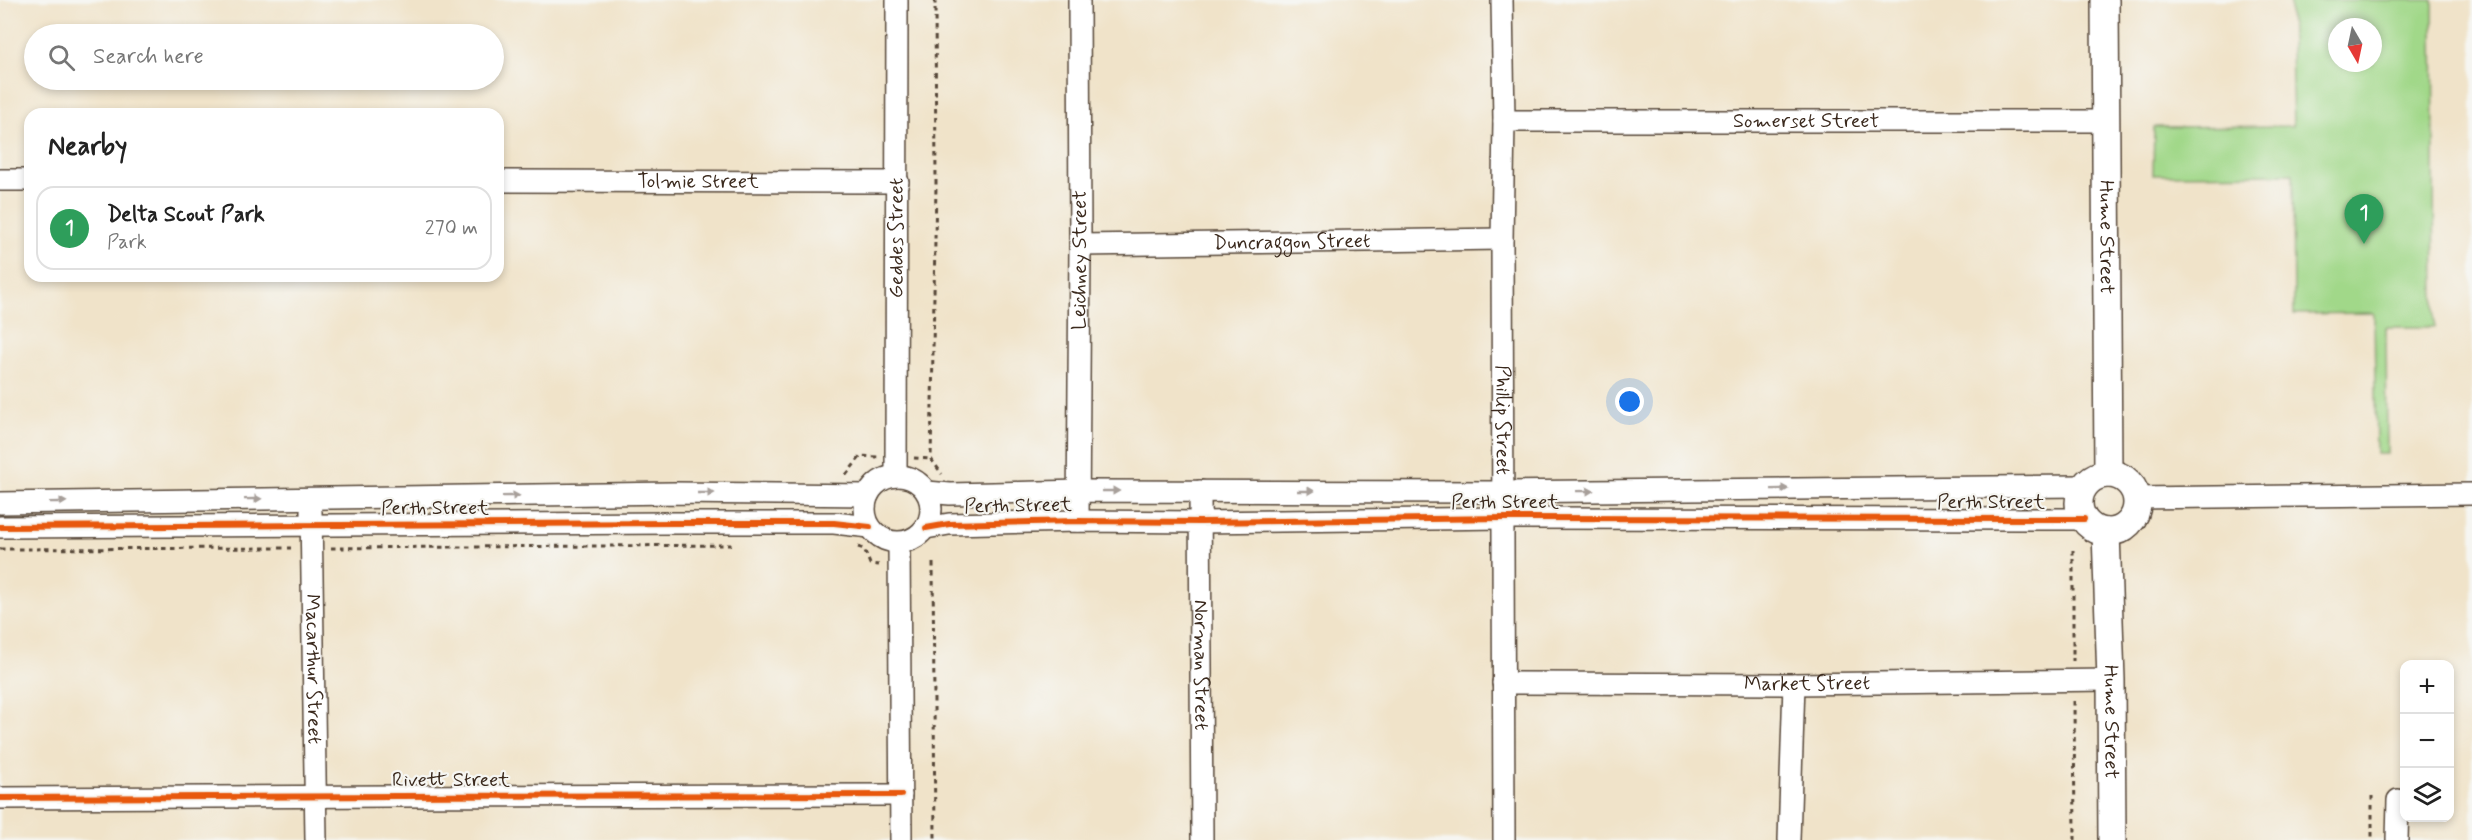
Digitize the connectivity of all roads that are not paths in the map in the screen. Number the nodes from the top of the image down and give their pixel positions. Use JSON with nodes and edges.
{"nodes":[{"id":1,"x":897,"y":0,"type":"edge"},
{"id":2,"x":1079,"y":0,"type":"edge"},
{"id":3,"x":1502,"y":0,"type":"edge"},
{"id":4,"x":2105,"y":0,"type":"edge"},
{"id":5,"x":1504,"y":121,"type":"junction"},
{"id":6,"x":2106,"y":121,"type":"junction"},
{"id":7,"x":0,"y":180,"type":"edge"},
{"id":8,"x":24,"y":180,"type":"edge"},
{"id":9,"x":504,"y":181,"type":"edge"},
{"id":10,"x":898,"y":182,"type":"junction"},
{"id":11,"x":1502,"y":239,"type":"junction"},
{"id":12,"x":1080,"y":245,"type":"junction"},
{"id":13,"x":896,"y":476,"type":"junction"},
{"id":14,"x":2096,"y":480,"type":"junction"},
{"id":15,"x":1080,"y":491,"type":"junction"},
{"id":16,"x":1200,"y":491,"type":"junction"},
{"id":17,"x":927,"y":492,"type":"junction"},
{"id":18,"x":1504,"y":492,"type":"junction"},
{"id":19,"x":674,"y":493,"type":"junction"},
{"id":20,"x":2472,"y":494,"type":"edge"},
{"id":21,"x":868,"y":495,"type":"junction"},
{"id":22,"x":311,"y":498,"type":"junction"},
{"id":23,"x":2136,"y":498,"type":"junction"},
{"id":24,"x":91,"y":502,"type":"junction"},
{"id":25,"x":0,"y":503,"type":"edge"},
{"id":26,"x":1504,"y":518,"type":"junction"},
{"id":27,"x":1078,"y":521,"type":"junction"},
{"id":28,"x":1200,"y":522,"type":"junction"},
{"id":29,"x":674,"y":523,"type":"junction"},
{"id":30,"x":312,"y":525,"type":"junction"},
{"id":31,"x":2095,"y":525,"type":"junction"},
{"id":32,"x":91,"y":526,"type":"junction"},
{"id":33,"x":0,"y":527,"type":"edge"},
{"id":34,"x":870,"y":527,"type":"junction"},
{"id":35,"x":926,"y":528,"type":"junction"},
{"id":36,"x":899,"y":543,"type":"junction"},
{"id":37,"x":2111,"y":680,"type":"junction"},
{"id":38,"x":1503,"y":683,"type":"junction"},
{"id":39,"x":1794,"y":684,"type":"junction"},
{"id":40,"x":316,"y":794,"type":"junction"},
{"id":41,"x":901,"y":795,"type":"junction"},
{"id":42,"x":0,"y":798,"type":"edge"},
{"id":43,"x":2398,"y":800,"type":"dead end"},
{"id":44,"x":316,"y":840,"type":"edge"},
{"id":45,"x":901,"y":840,"type":"edge"},
{"id":46,"x":1202,"y":840,"type":"edge"},
{"id":47,"x":1504,"y":840,"type":"edge"},
{"id":48,"x":1789,"y":840,"type":"edge"},
{"id":49,"x":2112,"y":840,"type":"edge"},
{"id":50,"x":2397,"y":840,"type":"edge"}],
"edges":[{"from":1,"to":10,"type":"street","name":"Geddes Street"},
{"from":2,"to":12,"type":"street","name":"Leichney Street"},
{"from":3,"to":5,"type":"street","name":"Phillip Street"},
{"from":4,"to":6,"type":"street","name":"Hume Street"},
{"from":5,"to":6,"type":"street","name":"Somerset Street"},
{"from":5,"to":11,"type":"street","name":"Phillip Street"},
{"from":6,"to":14,"type":"street","name":"Hume Street"},
{"from":7,"to":8,"type":"street"},
{"from":9,"to":10,"type":"street","name":"Tolmie Street"},
{"from":10,"to":13,"type":"street","name":"Geddes Street"},
{"from":11,"to":12,"type":"street","name":"Duncraggon Street"},
{"from":11,"to":18,"type":"street","name":"Phillip Street"},
{"from":12,"to":15,"type":"street","name":"Leichney Street"},
{"from":13,"to":17,"type":"street"},
{"from":13,"to":21,"type":"street"},
{"from":18,"to":14,"type":"street","name":"Perth Street","one_way":true},
{"from":14,"to":23,"type":"street"},
{"from":14,"to":31,"type":"street"},
{"from":15,"to":16,"type":"street","name":"Perth Street","one_way":true},
{"from":15,"to":17,"type":"street","name":"Perth Street"},
{"from":15,"to":27,"type":"street","name":"Leichney Street"},
{"from":16,"to":18,"type":"street","name":"Perth Street","one_way":true},
{"from":16,"to":28,"type":"street","name":"Norman Street"},
{"from":17,"to":35,"type":"street"},
{"from":18,"to":26,"type":"street","name":"Phillip Street"},
{"from":19,"to":21,"type":"street","name":"Perth Street","one_way":true},
{"from":22,"to":19,"type":"street","name":"Perth Street","one_way":true},
{"from":19,"to":29,"type":"street"},
{"from":20,"to":23,"type":"street"},
{"from":21,"to":34,"type":"street"},
{"from":24,"to":22,"type":"street","name":"Perth Street","one_way":true},
{"from":22,"to":30,"type":"street","name":"Macarthur Street"},
{"from":23,"to":31,"type":"street"},
{"from":25,"to":24,"type":"street","name":"Perth Street","one_way":true},
{"from":24,"to":32,"type":"street"},
{"from":26,"to":28,"type":"street","name":"Perth Street"},
{"from":26,"to":31,"type":"street","name":"Perth Street"},
{"from":26,"to":38,"type":"street","name":"Phillip Street"},
{"from":27,"to":28,"type":"street","name":"Perth Street"},
{"from":27,"to":35,"type":"street","name":"Perth Street"},
{"from":28,"to":46,"type":"street","name":"Norman Street"},
{"from":29,"to":30,"type":"street","name":"Perth Street"},
{"from":29,"to":34,"type":"street","name":"Perth Street"},
{"from":30,"to":32,"type":"street","name":"Perth Street"},
{"from":30,"to":40,"type":"street","name":"Macarthur Street"},
{"from":31,"to":37,"type":"street","name":"Hume Street"},
{"from":32,"to":33,"type":"street","name":"Perth Street"},
{"from":34,"to":36,"type":"street"},
{"from":35,"to":36,"type":"street"},
{"from":36,"to":41,"type":"street"},
{"from":37,"to":39,"type":"street","name":"Market Street"},
{"from":37,"to":49,"type":"street","name":"Hume Street"},
{"from":38,"to":39,"type":"street","name":"Market Street"},
{"from":38,"to":47,"type":"street","name":"Phillip Street"},
{"from":39,"to":48,"type":"street"},
{"from":40,"to":41,"type":"street","name":"Rivett Street"},
{"from":40,"to":42,"type":"street","name":"Rivett Street"},
{"from":40,"to":44,"type":"street","name":"Macarthur Street"},
{"from":41,"to":45,"type":"street"},
{"from":43,"to":50,"type":"street"}]}
